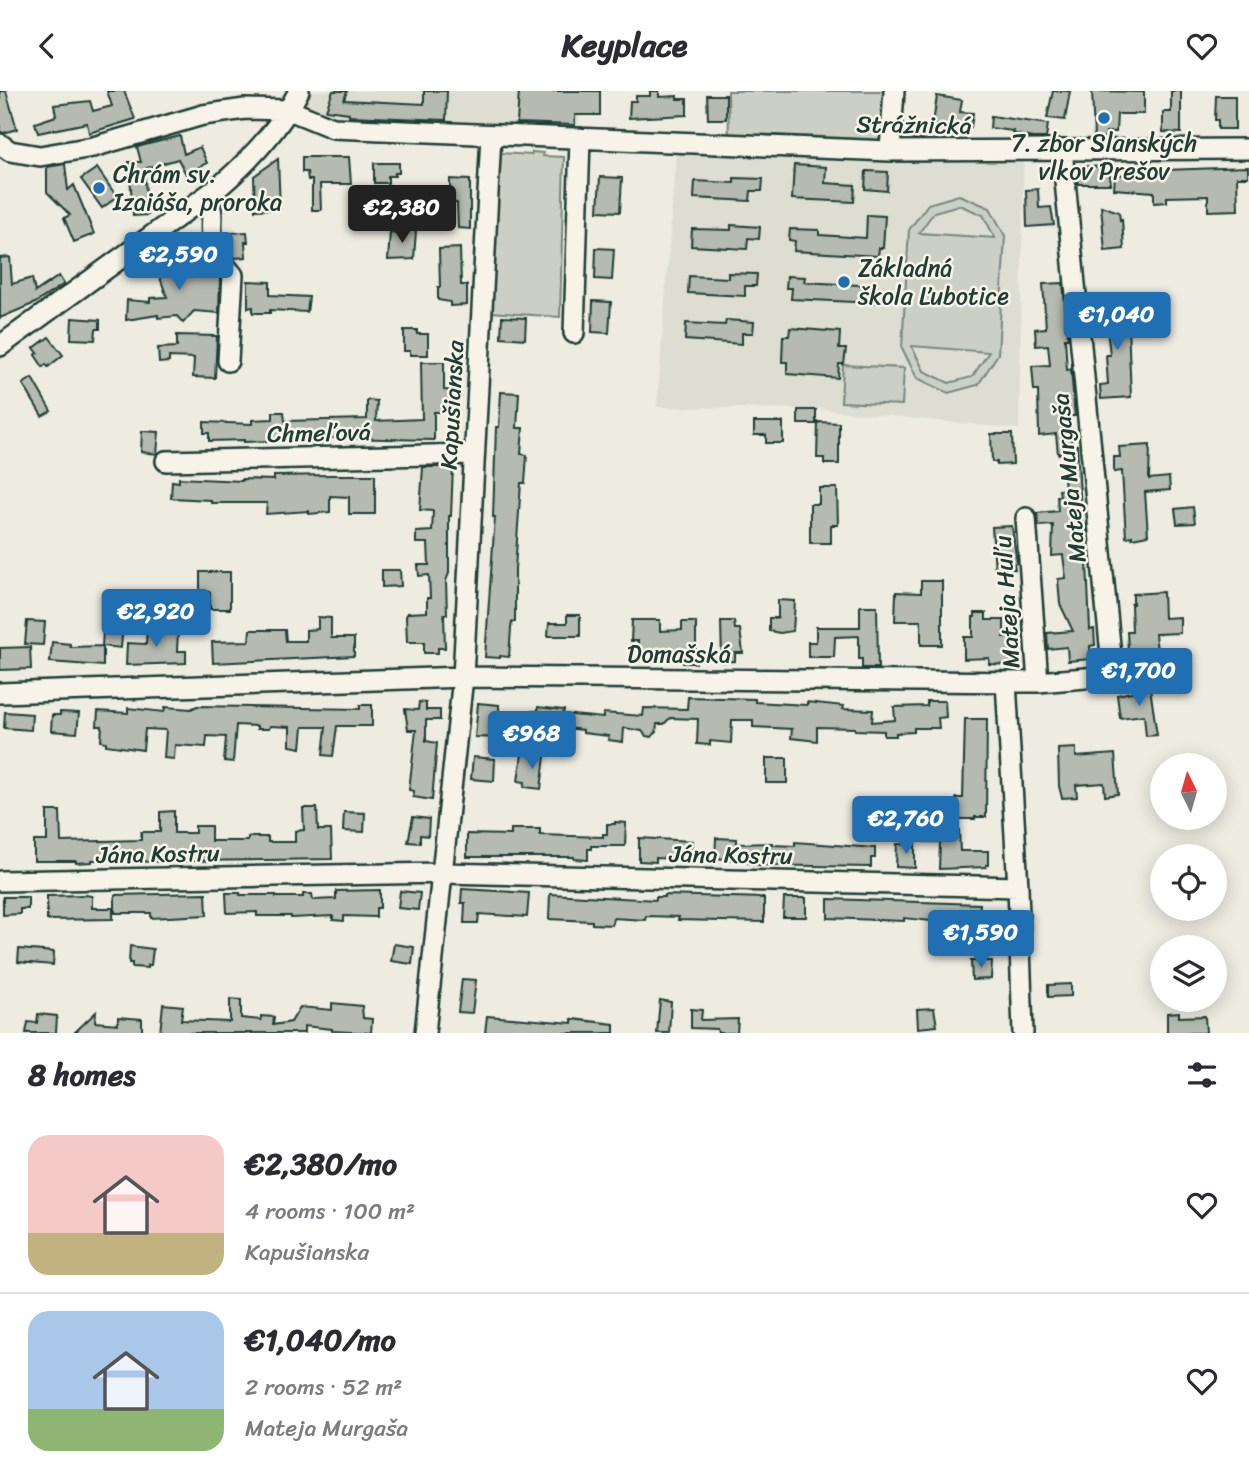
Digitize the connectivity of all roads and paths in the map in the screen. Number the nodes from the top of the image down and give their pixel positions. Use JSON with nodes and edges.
{"nodes":[{"id":1,"x":299,"y":91,"type":"edge"},
{"id":2,"x":894,"y":91,"type":"edge"},
{"id":3,"x":289,"y":110,"type":"junction"},
{"id":4,"x":491,"y":135,"type":"junction"},
{"id":5,"x":580,"y":138,"type":"junction"},
{"id":6,"x":0,"y":144,"type":"edge"},
{"id":7,"x":1249,"y":149,"type":"edge"},
{"id":8,"x":1062,"y":150,"type":"junction"},
{"id":9,"x":890,"y":151,"type":"junction"},
{"id":10,"x":205,"y":197,"type":"junction"},
{"id":11,"x":574,"y":333,"type":"dead end"},
{"id":12,"x":0,"y":346,"type":"edge"},
{"id":13,"x":228,"y":361,"type":"dead end"},
{"id":14,"x":474,"y":454,"type":"junction"},
{"id":15,"x":166,"y":461,"type":"dead end"},
{"id":16,"x":1026,"y":518,"type":"dead end"},
{"id":17,"x":1157,"y":672,"type":"dead end"},
{"id":18,"x":1113,"y":676,"type":"junction"},
{"id":19,"x":463,"y":677,"type":"junction"},
{"id":20,"x":1006,"y":682,"type":"junction"},
{"id":21,"x":1038,"y":682,"type":"junction"},
{"id":22,"x":0,"y":692,"type":"edge"},
{"id":23,"x":443,"y":873,"type":"junction"},
{"id":24,"x":0,"y":881,"type":"edge"},
{"id":25,"x":1018,"y":887,"type":"junction"},
{"id":26,"x":425,"y":1033,"type":"edge"},
{"id":27,"x":1023,"y":1033,"type":"edge"}],
"edges":[{"from":1,"to":3,"type":"street"},
{"from":2,"to":9,"type":"street"},
{"from":3,"to":4,"type":"street","name":"Strážnická"},
{"from":3,"to":6,"type":"street","name":"Strážnická"},
{"from":3,"to":10,"type":"street"},
{"from":4,"to":5,"type":"street","name":"Strážnická"},
{"from":4,"to":14,"type":"street","name":"Kapušianska"},
{"from":5,"to":9,"type":"street","name":"Strážnická"},
{"from":5,"to":11,"type":"street"},
{"from":7,"to":8,"type":"street","name":"Strážnická"},
{"from":8,"to":9,"type":"street","name":"Strážnická"},
{"from":8,"to":18,"type":"street","name":"Mateja Murgaša"},
{"from":10,"to":12,"type":"street"},
{"from":10,"to":13,"type":"street"},
{"from":14,"to":15,"type":"street","name":"Chmeľová"},
{"from":14,"to":19,"type":"street","name":"Kapušianska"},
{"from":16,"to":21,"type":"street","name":"Mateja Huľu"},
{"from":17,"to":18,"type":"street","name":"Domašská"},
{"from":18,"to":21,"type":"street","name":"Domašská"},
{"from":19,"to":20,"type":"street","name":"Domašská"},
{"from":19,"to":22,"type":"street","name":"Domašská"},
{"from":19,"to":23,"type":"street"},
{"from":20,"to":21,"type":"street","name":"Domašská"},
{"from":20,"to":25,"type":"street"},
{"from":23,"to":24,"type":"street","name":"Jána Kostru"},
{"from":23,"to":25,"type":"street","name":"Jána Kostru"},
{"from":23,"to":26,"type":"street"},
{"from":25,"to":27,"type":"street"}]}
